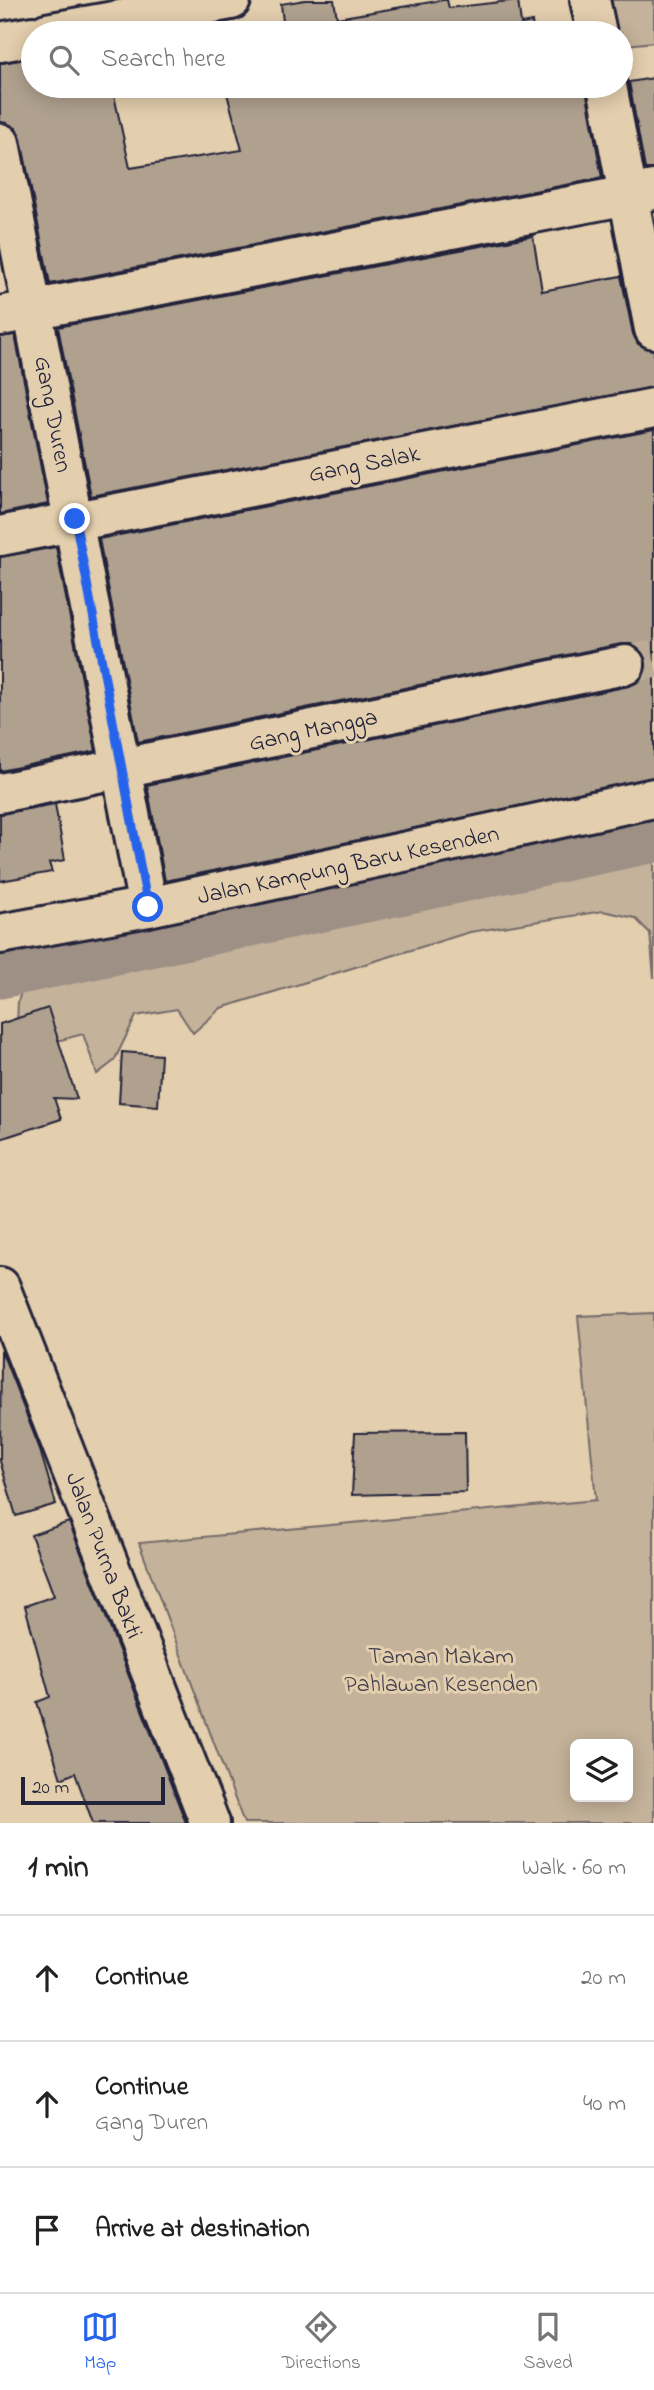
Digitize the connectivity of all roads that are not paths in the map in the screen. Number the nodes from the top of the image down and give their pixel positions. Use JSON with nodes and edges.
{"nodes":[{"id":1,"x":231,"y":0,"type":"edge"},
{"id":2,"x":590,"y":0,"type":"edge"},
{"id":3,"x":114,"y":21,"type":"edge"},
{"id":4,"x":594,"y":21,"type":"edge"},
{"id":5,"x":21,"y":38,"type":"edge"},
{"id":6,"x":0,"y":42,"type":"edge"},
{"id":7,"x":611,"y":98,"type":"edge"},
{"id":8,"x":0,"y":143,"type":"edge"},
{"id":9,"x":641,"y":193,"type":"edge"},
{"id":10,"x":17,"y":313,"type":"edge"},
{"id":11,"x":654,"y":329,"type":"edge"},
{"id":12,"x":654,"y":408,"type":"edge"},
{"id":13,"x":75,"y":519,"type":"junction"},
{"id":14,"x":0,"y":536,"type":"edge"},
{"id":15,"x":625,"y":664,"type":"tunnel mouth"},
{"id":16,"x":122,"y":768,"type":"junction"},
{"id":17,"x":0,"y":793,"type":"edge"},
{"id":18,"x":654,"y":798,"type":"edge"},
{"id":19,"x":148,"y":907,"type":"junction"},
{"id":20,"x":0,"y":934,"type":"edge"},
{"id":21,"x":0,"y":1287,"type":"edge"},
{"id":22,"x":210,"y":1823,"type":"edge"}],
"edges":[{"from":1,"to":3,"type":"street"},
{"from":2,"to":4,"type":"street"},
{"from":5,"to":6,"type":"street"},
{"from":7,"to":9,"type":"street"},
{"from":8,"to":10,"type":"street","name":"Gang Duren"},
{"from":9,"to":10,"type":"street"},
{"from":9,"to":11,"type":"street"},
{"from":10,"to":13,"type":"street","name":"Gang Duren"},
{"from":12,"to":13,"type":"street","name":"Gang Salak"},
{"from":13,"to":14,"type":"street","name":"Gang Salak"},
{"from":13,"to":16,"type":"street","name":"Gang Duren"},
{"from":15,"to":16,"type":"street","name":"Gang Mangga"},
{"from":16,"to":17,"type":"street","name":"Gang Mangga"},
{"from":16,"to":19,"type":"street","name":"Gang Duren"},
{"from":18,"to":19,"type":"street","name":"Jalan Kampung Baru Kesenden"},
{"from":19,"to":20,"type":"street","name":"Jalan Kampung Baru Kesenden"},
{"from":21,"to":22,"type":"street","name":"Jalan Purna Bakti"}]}
